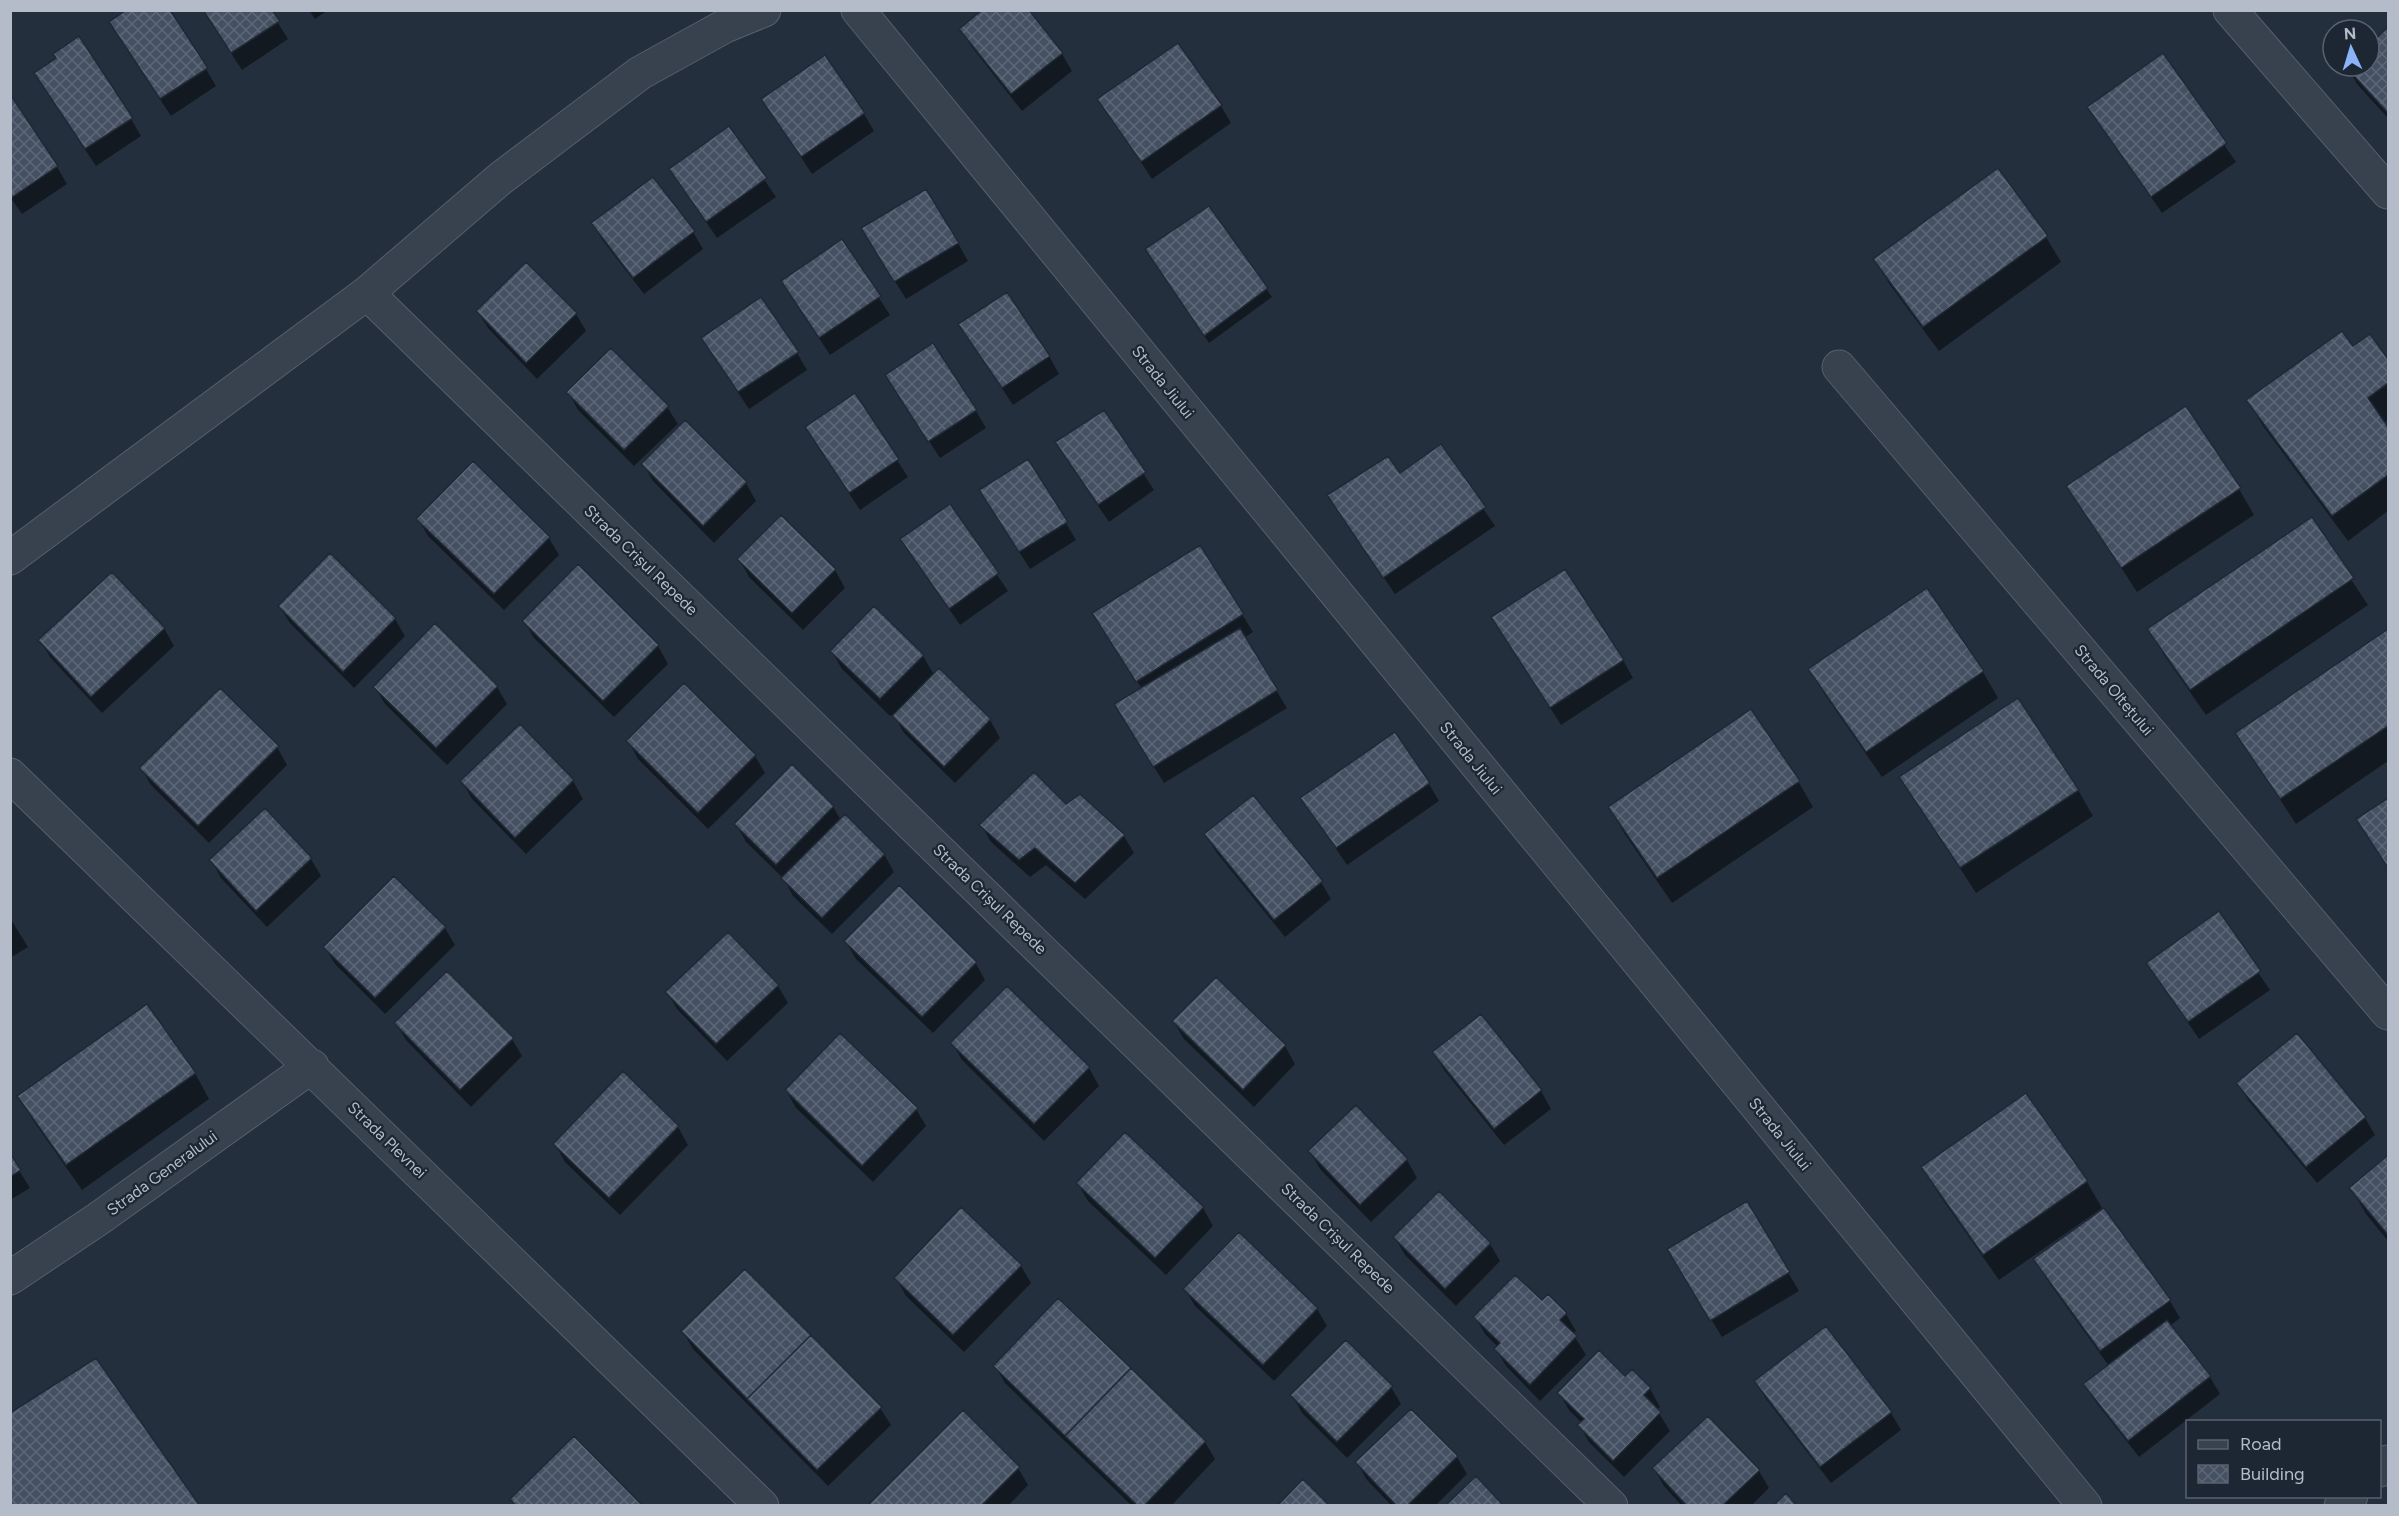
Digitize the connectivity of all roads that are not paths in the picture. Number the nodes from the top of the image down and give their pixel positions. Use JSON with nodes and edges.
{"nodes":[{"id":1,"x":764,"y":10,"type":"edge"},
{"id":2,"x":858,"y":10,"type":"edge"},
{"id":3,"x":2243,"y":15,"type":"edge"},
{"id":4,"x":2384,"y":179,"type":"edge"},
{"id":5,"x":367,"y":293,"type":"junction"},
{"id":6,"x":1839,"y":367,"type":"dead end"},
{"id":7,"x":10,"y":558,"type":"edge"},
{"id":8,"x":10,"y":775,"type":"edge"},
{"id":9,"x":2388,"y":1013,"type":"edge"},
{"id":10,"x":312,"y":1066,"type":"junction"},
{"id":11,"x":10,"y":1278,"type":"edge"},
{"id":12,"x":762,"y":1506,"type":"edge"},
{"id":13,"x":1611,"y":1506,"type":"edge"},
{"id":14,"x":2085,"y":1506,"type":"edge"}],
"edges":[{"from":1,"to":5,"type":"street"},
{"from":2,"to":14,"type":"street","name":"Strada Jiului"},
{"from":3,"to":4,"type":"street"},
{"from":5,"to":7,"type":"street"},
{"from":5,"to":13,"type":"street","name":"Strada Crișul Repede"},
{"from":6,"to":9,"type":"street","name":"Strada Oltețului"},
{"from":8,"to":10,"type":"street","name":"Strada Plevnei"},
{"from":10,"to":11,"type":"street","name":"Strada Generalului"},
{"from":10,"to":12,"type":"street","name":"Strada Plevnei"}]}
